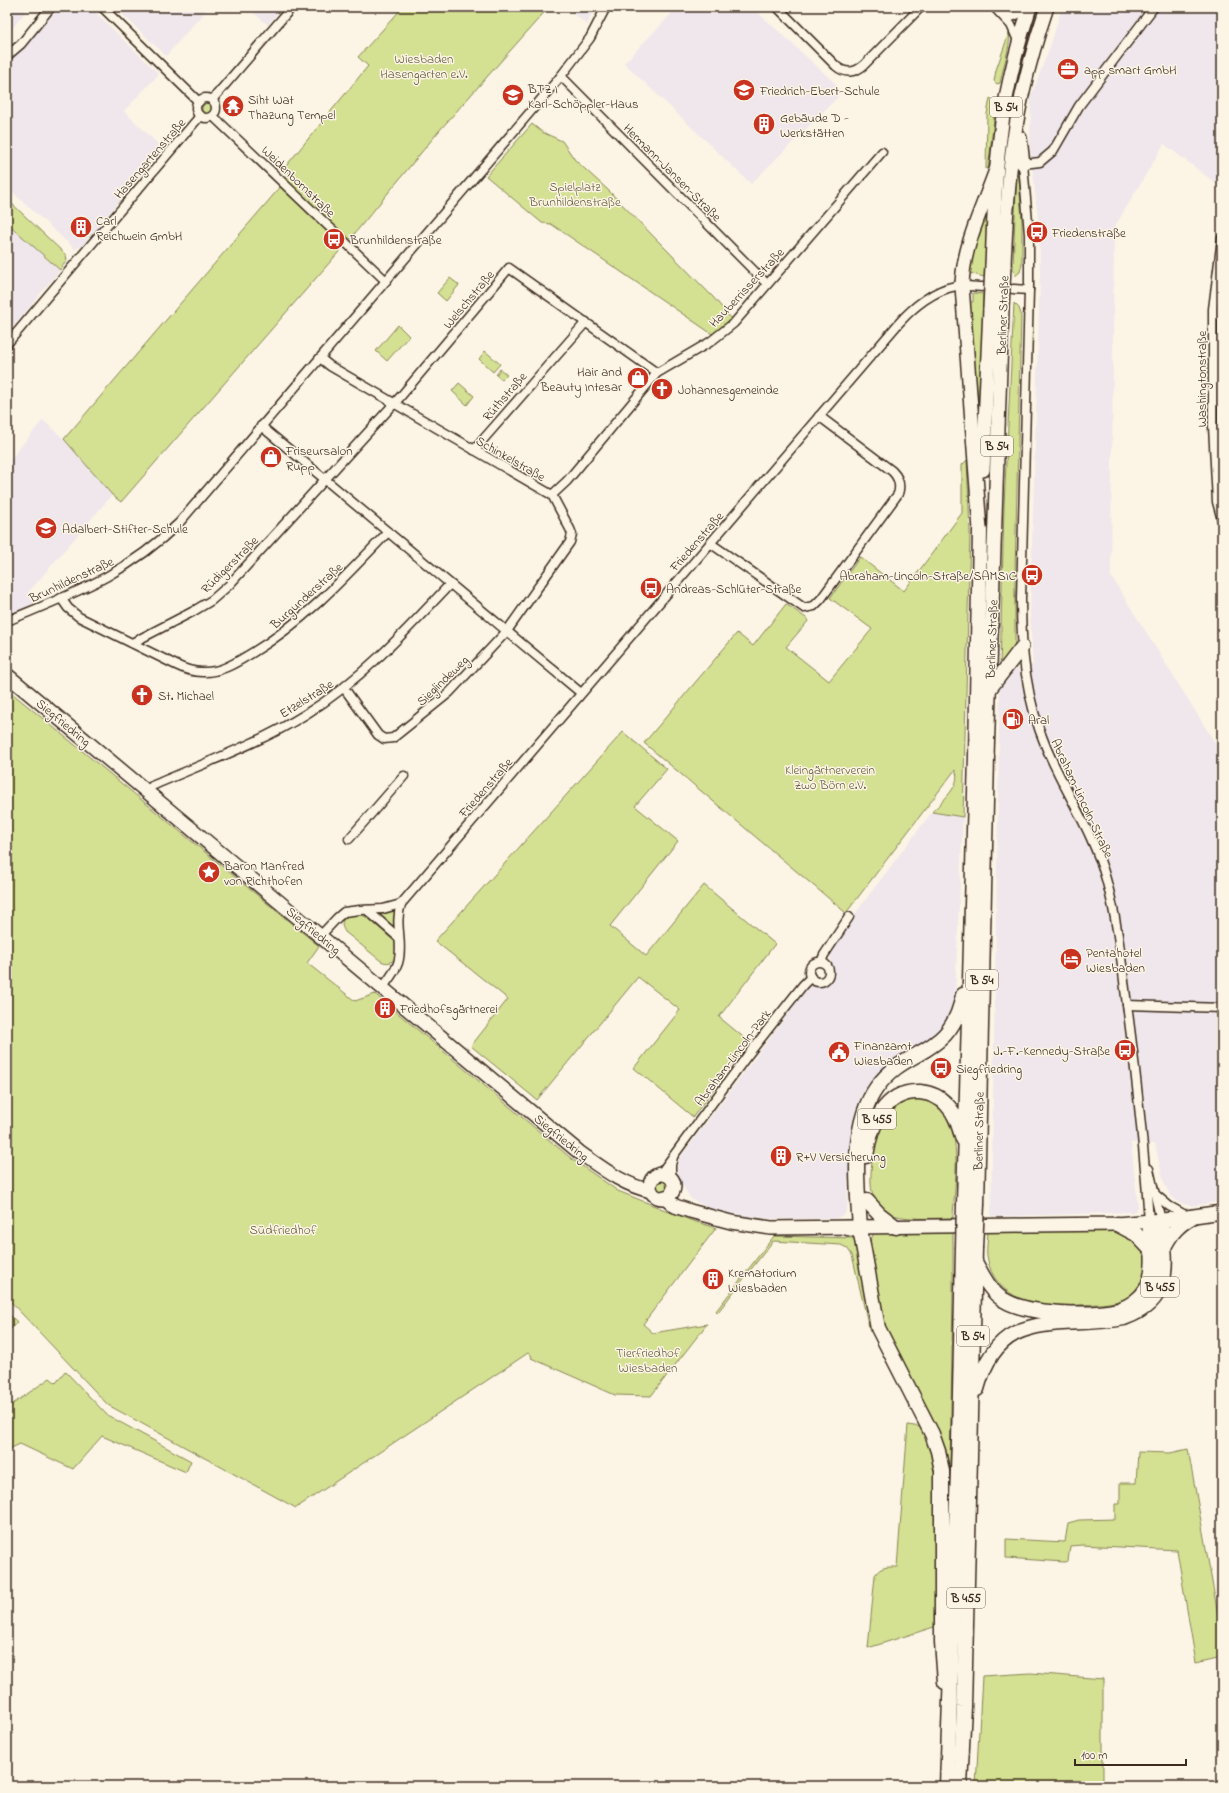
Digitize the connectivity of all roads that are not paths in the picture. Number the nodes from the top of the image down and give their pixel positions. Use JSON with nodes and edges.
{"nodes":[{"id":1,"x":51,"y":7,"type":"edge"},
{"id":2,"x":102,"y":7,"type":"edge"},
{"id":3,"x":292,"y":7,"type":"edge"},
{"id":4,"x":606,"y":7,"type":"edge"},
{"id":5,"x":776,"y":7,"type":"edge"},
{"id":6,"x":921,"y":7,"type":"edge"},
{"id":7,"x":994,"y":7,"type":"edge"},
{"id":8,"x":1047,"y":7,"type":"edge"},
{"id":9,"x":1154,"y":7,"type":"edge"},
{"id":10,"x":1030,"y":8,"type":"edge"},
{"id":11,"x":1003,"y":15,"type":"junction"},
{"id":12,"x":1019,"y":44,"type":"junction"},
{"id":13,"x":7,"y":56,"type":"edge"},
{"id":14,"x":561,"y":76,"type":"junction"},
{"id":15,"x":212,"y":100,"type":"junction"},
{"id":16,"x":199,"y":102,"type":"junction"},
{"id":17,"x":1018,"y":114,"type":"junction"},
{"id":18,"x":200,"y":116,"type":"junction"},
{"id":19,"x":213,"y":116,"type":"junction"},
{"id":20,"x":882,"y":152,"type":"dead end"},
{"id":21,"x":1022,"y":164,"type":"junction"},
{"id":22,"x":996,"y":170,"type":"junction"},
{"id":23,"x":1222,"y":238,"type":"edge"},
{"id":24,"x":998,"y":266,"type":"junction"},
{"id":25,"x":386,"y":281,"type":"junction"},
{"id":26,"x":767,"y":284,"type":"junction"},
{"id":27,"x":962,"y":286,"type":"junction"},
{"id":28,"x":984,"y":287,"type":"dead end"},
{"id":29,"x":1013,"y":289,"type":"dead end"},
{"id":30,"x":1029,"y":290,"type":"junction"},
{"id":31,"x":996,"y":308,"type":"junction"},
{"id":32,"x":586,"y":322,"type":"junction"},
{"id":33,"x":7,"y":344,"type":"edge"},
{"id":34,"x":320,"y":358,"type":"junction"},
{"id":35,"x":658,"y":373,"type":"junction"},
{"id":36,"x":394,"y":403,"type":"junction"},
{"id":37,"x":819,"y":416,"type":"junction"},
{"id":38,"x":261,"y":426,"type":"junction"},
{"id":39,"x":474,"y":450,"type":"junction"},
{"id":40,"x":325,"y":479,"type":"junction"},
{"id":41,"x":552,"y":495,"type":"junction"},
{"id":42,"x":1220,"y":502,"type":"edge"},
{"id":43,"x":1222,"y":520,"type":"edge"},
{"id":44,"x":980,"y":530,"type":"junction"},
{"id":45,"x":388,"y":532,"type":"junction"},
{"id":46,"x":710,"y":544,"type":"junction"},
{"id":47,"x":450,"y":584,"type":"junction"},
{"id":48,"x":61,"y":598,"type":"junction"},
{"id":49,"x":7,"y":621,"type":"edge"},
{"id":50,"x":507,"y":631,"type":"junction"},
{"id":51,"x":132,"y":642,"type":"junction"},
{"id":52,"x":1022,"y":647,"type":"junction"},
{"id":53,"x":7,"y":675,"type":"edge"},
{"id":54,"x":344,"y":688,"type":"junction"},
{"id":55,"x":989,"y":690,"type":"junction"},
{"id":56,"x":582,"y":693,"type":"junction"},
{"id":57,"x":987,"y":756,"type":"joint"},
{"id":58,"x":404,"y":776,"type":"dead end"},
{"id":59,"x":147,"y":791,"type":"junction"},
{"id":60,"x":349,"y":839,"type":"dead end"},
{"id":61,"x":401,"y":904,"type":"junction"},
{"id":62,"x":367,"y":910,"type":"junction"},
{"id":63,"x":849,"y":917,"type":"dead end"},
{"id":64,"x":320,"y":935,"type":"junction"},
{"id":65,"x":398,"y":938,"type":"junction"},
{"id":66,"x":969,"y":961,"type":"junction"},
{"id":67,"x":821,"y":962,"type":"junction"},
{"id":68,"x":811,"y":977,"type":"junction"},
{"id":69,"x":382,"y":987,"type":"junction"},
{"id":70,"x":1127,"y":1005,"type":"junction"},
{"id":71,"x":1222,"y":1008,"type":"edge"},
{"id":72,"x":966,"y":1146,"type":"junction"},
{"id":73,"x":1144,"y":1149,"type":"junction"},
{"id":74,"x":662,"y":1185,"type":"junction"},
{"id":75,"x":1156,"y":1195,"type":"junction"},
{"id":76,"x":867,"y":1201,"type":"junction"},
{"id":77,"x":970,"y":1204,"type":"junction"},
{"id":78,"x":1222,"y":1212,"type":"edge"},
{"id":79,"x":1192,"y":1217,"type":"junction"},
{"id":80,"x":1155,"y":1221,"type":"junction"},
{"id":81,"x":1117,"y":1224,"type":"junction"},
{"id":82,"x":896,"y":1227,"type":"junction"},
{"id":83,"x":853,"y":1228,"type":"junction"},
{"id":84,"x":1158,"y":1248,"type":"junction"},
{"id":85,"x":971,"y":1252,"type":"junction"},
{"id":86,"x":971,"y":1411,"type":"junction"},
{"id":87,"x":950,"y":1720,"type":"junction"},
{"id":88,"x":947,"y":1786,"type":"edge"},
{"id":89,"x":960,"y":1786,"type":"edge"}],
"edges":[{"from":1,"to":13,"type":"street"},
{"from":2,"to":16,"type":"street"},
{"from":3,"to":15,"type":"street"},
{"from":4,"to":14,"type":"street","name":"Brunhildenstraße"},
{"from":5,"to":6,"type":"street"},
{"from":7,"to":11,"type":"street"},
{"from":8,"to":17,"type":"main road","name":"Berliner Straße","number":"B 54"},
{"from":9,"to":21,"type":"street"},
{"from":10,"to":11,"type":"street"},
{"from":10,"to":12,"type":"main road","name":"Berliner Straße","number":"B 54"},
{"from":11,"to":12,"type":"street"},
{"from":12,"to":22,"type":"main road","name":"Berliner Straße","number":"B 54"},
{"from":14,"to":25,"type":"street","name":"Brunhildenstraße"},
{"from":14,"to":26,"type":"street","name":"Hermann-Jansen-Straße"},
{"from":15,"to":16,"type":"street"},
{"from":15,"to":19,"type":"street"},
{"from":16,"to":18,"type":"street"},
{"from":17,"to":21,"type":"main road"},
{"from":17,"to":24,"type":"main road","name":"Berliner Straße","number":"B 54"},
{"from":18,"to":19,"type":"street"},
{"from":18,"to":33,"type":"street","name":"Hasengartenstraße"},
{"from":19,"to":25,"type":"street","name":"Weidenbornstraße"},
{"from":20,"to":26,"type":"street","name":"Hauberrisserstraße"},
{"from":21,"to":30,"type":"street","name":"Abraham-Lincoln-Straße"},
{"from":22,"to":24,"type":"main road","name":"Berliner Straße","number":"B 54"},
{"from":22,"to":27,"type":"main road"},
{"from":23,"to":42,"type":"street","name":"Washingtonstraße"},
{"from":24,"to":31,"type":"main road","name":"Berliner Straße","number":"B 54","bridge":true},
{"from":25,"to":34,"type":"street","name":"Brunhildenstraße"},
{"from":26,"to":35,"type":"street","name":"Hauberrisserstraße"},
{"from":27,"to":28,"type":"street","name":"Friedenstraße"},
{"from":27,"to":37,"type":"street","name":"Friedenstraße"},
{"from":27,"to":44,"type":"main road"},
{"from":29,"to":30,"type":"street"},
{"from":30,"to":52,"type":"street","name":"Abraham-Lincoln-Straße"},
{"from":31,"to":44,"type":"main road","name":"Berliner Straße","number":"B 54"},
{"from":31,"to":55,"type":"main road","name":"Berliner Straße","number":"B 54"},
{"from":32,"to":35,"type":"street","name":"Welschstraße"},
{"from":32,"to":36,"type":"street","name":"Welschstraße"},
{"from":32,"to":39,"type":"street","name":"Rüthstraße"},
{"from":34,"to":36,"type":"street","name":"Schinkelstraße"},
{"from":34,"to":38,"type":"street","name":"Brunhildenstraße"},
{"from":35,"to":41,"type":"street","name":"Hauberrisserstraße"},
{"from":36,"to":39,"type":"street","name":"Schinkelstraße"},
{"from":36,"to":40,"type":"street","name":"Welschstraße"},
{"from":37,"to":46,"type":"street","name":"Friedenstraße"},
{"from":37,"to":46,"type":"street"},
{"from":38,"to":40,"type":"street"},
{"from":38,"to":48,"type":"street","name":"Brunhildenstraße"},
{"from":39,"to":41,"type":"street","name":"Schinkelstraße"},
{"from":40,"to":45,"type":"street"},
{"from":40,"to":51,"type":"street","name":"Rüdigerstraße"},
{"from":41,"to":50,"type":"street","name":"Schinkelstraße"},
{"from":42,"to":43,"type":"street","name":"Washingtonstraße"},
{"from":44,"to":66,"type":"highway","name":"Berliner Straße","number":"B 54"},
{"from":45,"to":47,"type":"street"},
{"from":45,"to":51,"type":"street","name":"Burgunderstraße"},
{"from":46,"to":56,"type":"street","name":"Friedenstraße"},
{"from":47,"to":50,"type":"street"},
{"from":47,"to":54,"type":"street","name":"Etzelstraße"},
{"from":48,"to":49,"type":"street","name":"Brunhildenstraße"},
{"from":48,"to":51,"type":"street","name":"Burgunderstraße"},
{"from":50,"to":54,"type":"street","name":"Sieglindeweg"},
{"from":50,"to":56,"type":"street"},
{"from":52,"to":55,"type":"main road"},
{"from":52,"to":70,"type":"street","name":"Abraham-Lincoln-Straße"},
{"from":53,"to":59,"type":"main road","name":"Siegfriedring"},
{"from":54,"to":59,"type":"street","name":"Etzelstraße"},
{"from":55,"to":57,"type":"main road","name":"Berliner Straße","number":"B 54"},
{"from":56,"to":61,"type":"street","name":"Friedenstraße"},
{"from":57,"to":77,"type":"highway","name":"Berliner Straße","number":"B 54"},
{"from":58,"to":60,"type":"street"},
{"from":59,"to":64,"type":"main road","name":"Siegfriedring"},
{"from":61,"to":62,"type":"street"},
{"from":61,"to":65,"type":"street"},
{"from":62,"to":64,"type":"street"},
{"from":62,"to":65,"type":"street"},
{"from":63,"to":67,"type":"street","name":"Abraham-Lincoln-Park"},
{"from":64,"to":69,"type":"main road","name":"Siegfriedring"},
{"from":65,"to":69,"type":"street"},
{"from":66,"to":72,"type":"highway","number":"B 54"},
{"from":66,"to":83,"type":"highway"},
{"from":67,"to":68,"type":"street","name":"Abraham-Lincoln-Park"},
{"from":67,"to":68,"type":"street"},
{"from":68,"to":74,"type":"street","name":"Abraham-Lincoln-Park"},
{"from":69,"to":74,"type":"main road","name":"Siegfriedring"},
{"from":70,"to":71,"type":"street"},
{"from":70,"to":73,"type":"street","name":"Abraham-Lincoln-Straße"},
{"from":72,"to":76,"type":"highway","number":"B 455"},
{"from":72,"to":77,"type":"highway","number":"B 455"},
{"from":73,"to":75,"type":"street","name":"Abraham-Lincoln-Straße"},
{"from":73,"to":80,"type":"street","name":"Abraham-Lincoln-Straße"},
{"from":74,"to":83,"type":"main road","name":"Siegfriedring"},
{"from":75,"to":79,"type":"street"},
{"from":75,"to":80,"type":"street","name":"Abraham-Lincoln-Straße"},
{"from":76,"to":82,"type":"highway"},
{"from":76,"to":83,"type":"highway"},
{"from":77,"to":85,"type":"highway","number":"B 455","bridge":true},
{"from":78,"to":79,"type":"main road","name":"Siegfriedring"},
{"from":79,"to":80,"type":"main road","name":"Siegfriedring"},
{"from":79,"to":84,"type":"highway"},
{"from":80,"to":81,"type":"main road","name":"Siegfriedring"},
{"from":80,"to":84,"type":"highway"},
{"from":81,"to":82,"type":"main road","name":"Siegfriedring"},
{"from":81,"to":84,"type":"highway"},
{"from":82,"to":83,"type":"main road","name":"Siegfriedring"},
{"from":83,"to":87,"type":"highway"},
{"from":84,"to":85,"type":"highway"},
{"from":84,"to":86,"type":"highway","number":"B 455"},
{"from":85,"to":86,"type":"highway","number":"B 54"},
{"from":85,"to":87,"type":"highway","number":"B 455"},
{"from":86,"to":89,"type":"highway","number":"B 455"},
{"from":87,"to":88,"type":"highway","number":"B 455"}]}
